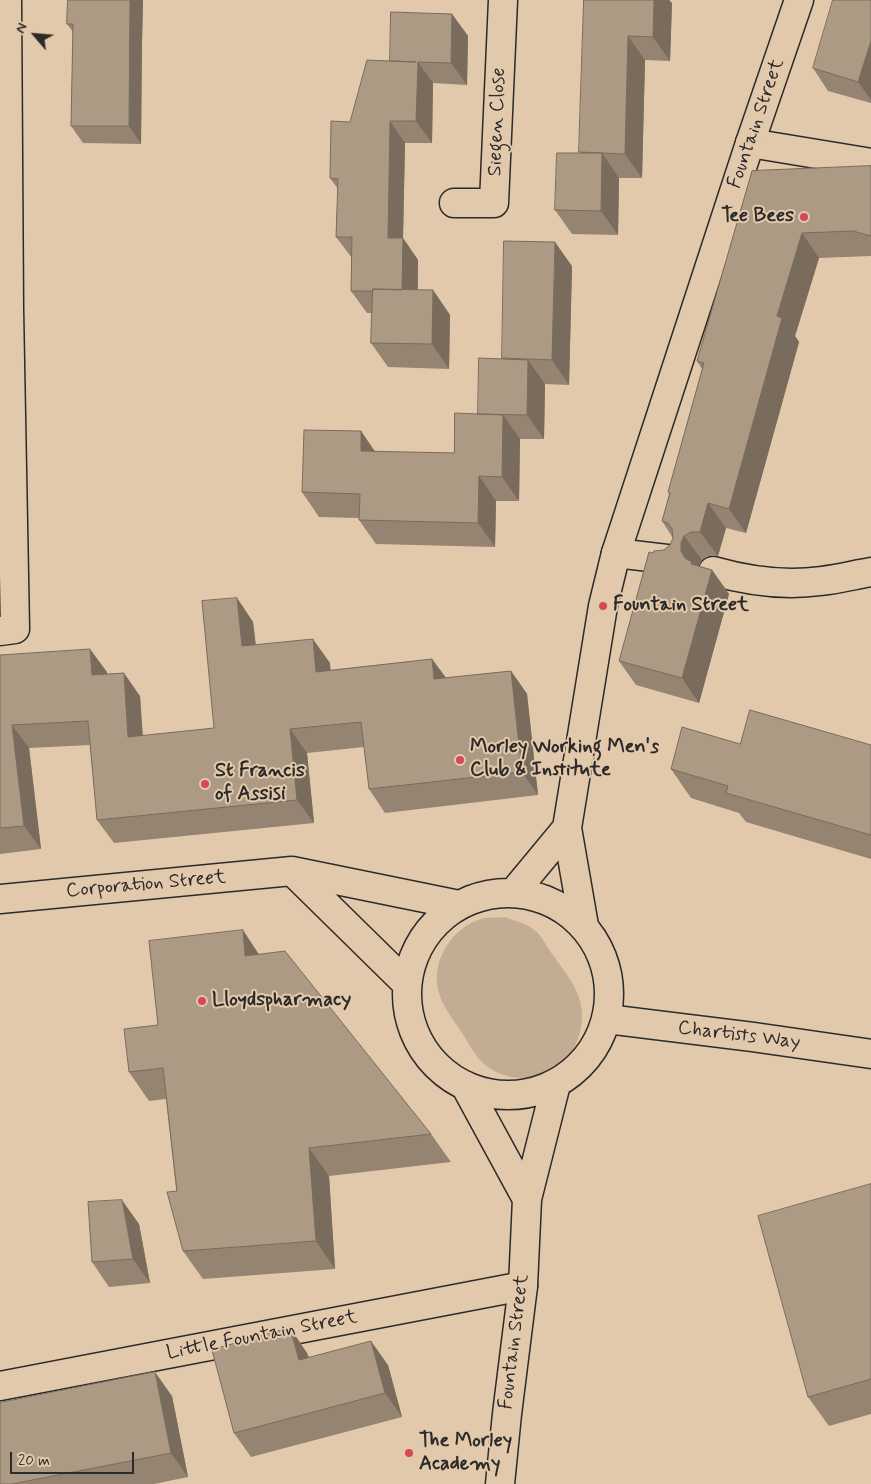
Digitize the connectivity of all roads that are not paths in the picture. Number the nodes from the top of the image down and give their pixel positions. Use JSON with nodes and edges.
{"nodes":[{"id":1,"x":7,"y":0,"type":"edge"},
{"id":2,"x":503,"y":0,"type":"edge"},
{"id":3,"x":799,"y":0,"type":"edge"},
{"id":4,"x":750,"y":143,"type":"junction"},
{"id":5,"x":871,"y":163,"type":"edge"},
{"id":6,"x":454,"y":203,"type":"dead end"},
{"id":7,"x":616,"y":553,"type":"junction"},
{"id":8,"x":675,"y":560,"type":"edge"},
{"id":9,"x":713,"y":571,"type":"edge"},
{"id":10,"x":871,"y":572,"type":"edge"},
{"id":11,"x":8,"y":630,"type":"edge"},
{"id":12,"x":567,"y":828,"type":"junction"},
{"id":13,"x":292,"y":871,"type":"junction"},
{"id":14,"x":514,"y":892,"type":"junction"},
{"id":15,"x":0,"y":899,"type":"edge"},
{"id":16,"x":459,"y":905,"type":"junction"},
{"id":17,"x":584,"y":926,"type":"junction"},
{"id":18,"x":407,"y":984,"type":"junction"},
{"id":19,"x":606,"y":1019,"type":"junction"},
{"id":20,"x":871,"y":1054,"type":"edge"},
{"id":21,"x":556,"y":1084,"type":"junction"},
{"id":22,"x":466,"y":1087,"type":"junction"},
{"id":23,"x":527,"y":1199,"type":"junction"},
{"id":24,"x":523,"y":1286,"type":"junction"},
{"id":25,"x":0,"y":1386,"type":"edge"},
{"id":26,"x":500,"y":1484,"type":"edge"}],
"edges":[{"from":1,"to":11,"type":"main road"},
{"from":2,"to":6,"type":"main road","name":"Siegen Close"},
{"from":3,"to":4,"type":"main road","name":"Fountain Street"},
{"from":4,"to":5,"type":"main road"},
{"from":4,"to":7,"type":"main road","name":"Fountain Street"},
{"from":7,"to":8,"type":"main road"},
{"from":7,"to":12,"type":"main road","name":"Fountain Street"},
{"from":9,"to":10,"type":"main road"},
{"from":12,"to":14,"type":"main road"},
{"from":12,"to":17,"type":"main road","name":"Fountain Street"},
{"from":13,"to":15,"type":"main road","name":"Corporation Street"},
{"from":13,"to":16,"type":"main road","name":"Corporation Street"},
{"from":13,"to":18,"type":"main road"},
{"from":14,"to":16,"type":"main road"},
{"from":14,"to":17,"type":"main road"},
{"from":16,"to":18,"type":"main road"},
{"from":17,"to":19,"type":"main road"},
{"from":18,"to":22,"type":"main road"},
{"from":19,"to":20,"type":"main road","name":"Chartists Way"},
{"from":19,"to":21,"type":"main road"},
{"from":21,"to":22,"type":"main road"},
{"from":21,"to":23,"type":"main road","name":"Fountain Street"},
{"from":22,"to":23,"type":"main road"},
{"from":23,"to":24,"type":"main road","name":"Fountain Street"},
{"from":24,"to":25,"type":"main road","name":"Little Fountain Street"},
{"from":24,"to":26,"type":"main road","name":"Fountain Street"}]}
